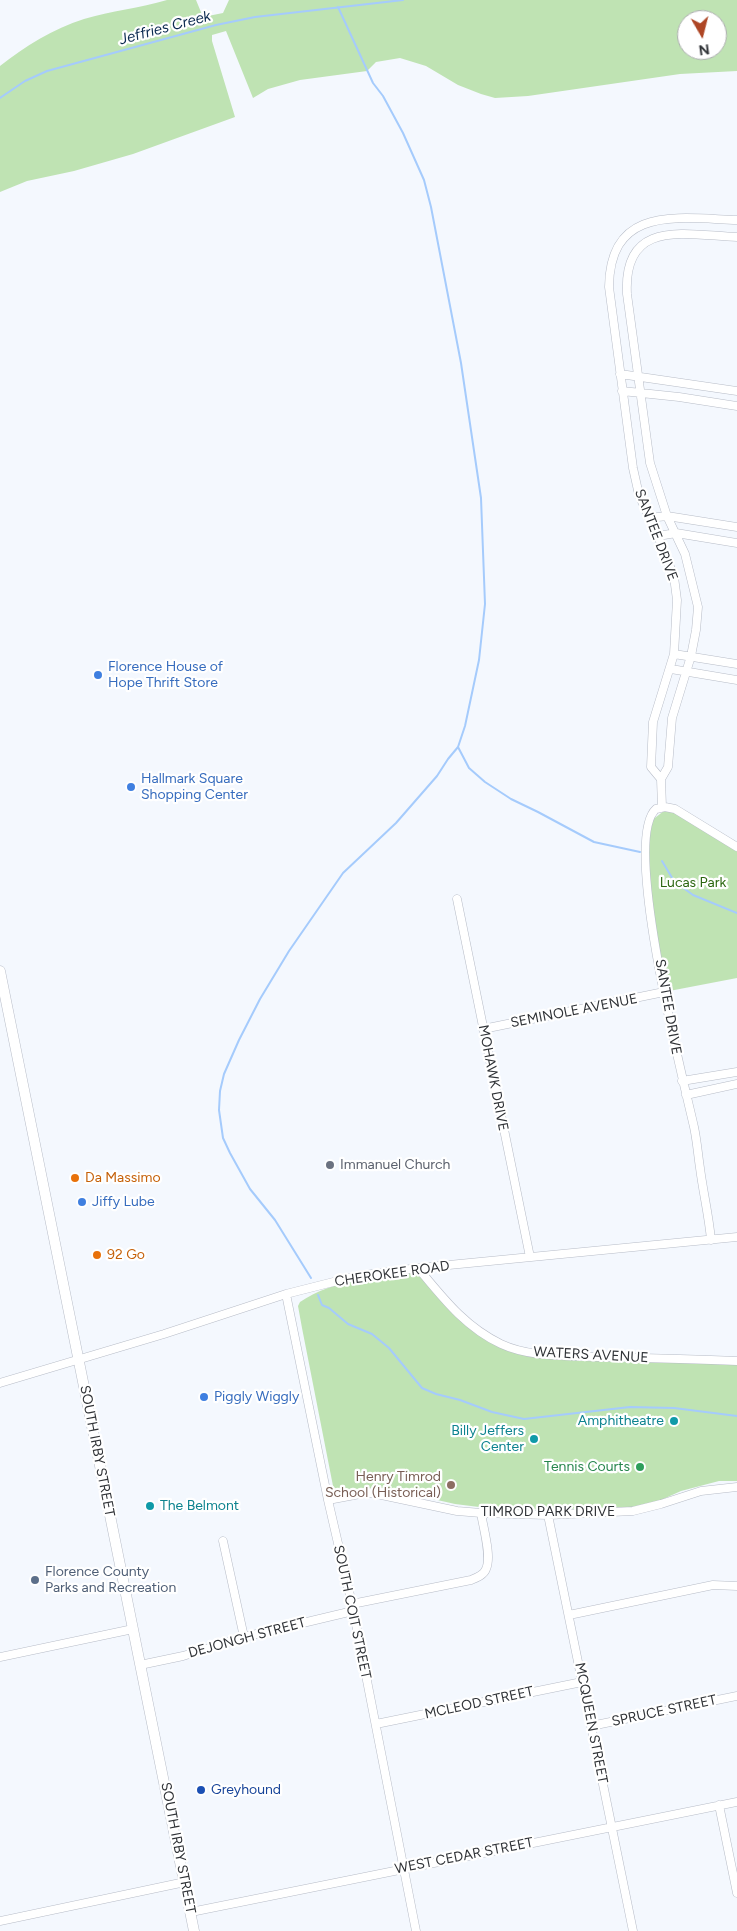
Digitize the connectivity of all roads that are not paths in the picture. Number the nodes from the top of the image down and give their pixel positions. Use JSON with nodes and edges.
{"nodes":[{"id":1,"x":737,"y":220,"type":"edge"},
{"id":2,"x":737,"y":236,"type":"edge"},
{"id":3,"x":620,"y":374,"type":"junction"},
{"id":4,"x":638,"y":376,"type":"junction"},
{"id":5,"x":622,"y":391,"type":"junction"},
{"id":6,"x":737,"y":391,"type":"edge"},
{"id":7,"x":641,"y":392,"type":"junction"},
{"id":8,"x":737,"y":406,"type":"edge"},
{"id":9,"x":667,"y":516,"type":"junction"},
{"id":10,"x":649,"y":518,"type":"junction"},
{"id":11,"x":737,"y":527,"type":"edge"},
{"id":12,"x":676,"y":533,"type":"junction"},
{"id":13,"x":658,"y":536,"type":"junction"},
{"id":14,"x":737,"y":542,"type":"edge"},
{"id":15,"x":674,"y":654,"type":"junction"},
{"id":16,"x":691,"y":656,"type":"junction"},
{"id":17,"x":737,"y":664,"type":"edge"},
{"id":18,"x":671,"y":669,"type":"junction"},
{"id":19,"x":686,"y":671,"type":"junction"},
{"id":20,"x":737,"y":680,"type":"edge"},
{"id":21,"x":661,"y":779,"type":"junction"},
{"id":22,"x":662,"y":807,"type":"junction"},
{"id":23,"x":737,"y":847,"type":"edge"},
{"id":24,"x":457,"y":899,"type":"dead end"},
{"id":25,"x":0,"y":971,"type":"edge"},
{"id":26,"x":664,"y":992,"type":"junction"},
{"id":27,"x":483,"y":1029,"type":"junction"},
{"id":28,"x":737,"y":1072,"type":"edge"},
{"id":29,"x":682,"y":1081,"type":"junction"},
{"id":30,"x":737,"y":1084,"type":"edge"},
{"id":31,"x":686,"y":1095,"type":"junction"},
{"id":32,"x":737,"y":1237,"type":"edge"},
{"id":33,"x":711,"y":1240,"type":"junction"},
{"id":34,"x":530,"y":1257,"type":"junction"},
{"id":35,"x":418,"y":1268,"type":"junction"},
{"id":36,"x":286,"y":1294,"type":"junction"},
{"id":37,"x":80,"y":1360,"type":"junction"},
{"id":38,"x":737,"y":1361,"type":"edge"},
{"id":39,"x":0,"y":1383,"type":"edge"},
{"id":40,"x":737,"y":1487,"type":"edge"},
{"id":41,"x":328,"y":1500,"type":"junction"},
{"id":42,"x":481,"y":1514,"type":"junction"},
{"id":43,"x":548,"y":1515,"type":"junction"},
{"id":44,"x":224,"y":1541,"type":"dead end"},
{"id":45,"x":737,"y":1586,"type":"edge"},
{"id":46,"x":352,"y":1608,"type":"junction"},
{"id":47,"x":569,"y":1615,"type":"junction"},
{"id":48,"x":133,"y":1629,"type":"junction"},
{"id":49,"x":244,"y":1636,"type":"junction"},
{"id":50,"x":0,"y":1657,"type":"edge"},
{"id":51,"x":140,"y":1665,"type":"junction"},
{"id":52,"x":582,"y":1682,"type":"junction"},
{"id":53,"x":737,"y":1696,"type":"edge"},
{"id":54,"x":376,"y":1724,"type":"junction"},
{"id":55,"x":591,"y":1726,"type":"junction"},
{"id":56,"x":737,"y":1802,"type":"edge"},
{"id":57,"x":719,"y":1805,"type":"junction"},
{"id":58,"x":612,"y":1827,"type":"junction"},
{"id":59,"x":404,"y":1868,"type":"junction"},
{"id":60,"x":185,"y":1882,"type":"junction"},
{"id":61,"x":737,"y":1893,"type":"edge"},
{"id":62,"x":191,"y":1912,"type":"junction"},
{"id":63,"x":0,"y":1921,"type":"edge"},
{"id":64,"x":194,"y":1931,"type":"edge"},
{"id":65,"x":416,"y":1931,"type":"edge"},
{"id":66,"x":633,"y":1931,"type":"edge"}],
"edges":[{"from":1,"to":3,"type":"street","name":"SANTEE DRIVE"},
{"from":2,"to":4,"type":"street","name":"SANTEE DRIVE"},
{"from":3,"to":4,"type":"street"},
{"from":3,"to":5,"type":"street","name":"SANTEE DRIVE"},
{"from":4,"to":6,"type":"street"},
{"from":4,"to":7,"type":"street","name":"SANTEE DRIVE"},
{"from":5,"to":7,"type":"street"},
{"from":5,"to":10,"type":"street","name":"SANTEE DRIVE"},
{"from":7,"to":8,"type":"street"},
{"from":7,"to":9,"type":"street","name":"SANTEE DRIVE"},
{"from":9,"to":10,"type":"street"},
{"from":9,"to":11,"type":"street"},
{"from":9,"to":12,"type":"street","name":"SANTEE DRIVE"},
{"from":10,"to":13,"type":"street","name":"SANTEE DRIVE"},
{"from":12,"to":13,"type":"street"},
{"from":12,"to":14,"type":"street"},
{"from":12,"to":16,"type":"street","name":"SANTEE DRIVE"},
{"from":13,"to":15,"type":"street","name":"SANTEE DRIVE"},
{"from":15,"to":16,"type":"street"},
{"from":15,"to":18,"type":"street","name":"SANTEE DRIVE"},
{"from":16,"to":17,"type":"street"},
{"from":16,"to":19,"type":"street","name":"SANTEE DRIVE"},
{"from":18,"to":19,"type":"street"},
{"from":18,"to":21,"type":"street","name":"SANTEE DRIVE"},
{"from":19,"to":20,"type":"street"},
{"from":19,"to":21,"type":"street","name":"SANTEE DRIVE"},
{"from":21,"to":22,"type":"street","name":"SANTEE DRIVE"},
{"from":22,"to":23,"type":"street"},
{"from":22,"to":26,"type":"street","name":"SANTEE DRIVE"},
{"from":24,"to":27,"type":"street","name":"MOHAWK DRIVE"},
{"from":25,"to":37,"type":"main road","name":"SOUTH IRBY STREET"},
{"from":26,"to":27,"type":"street","name":"SEMINOLE AVENUE"},
{"from":26,"to":29,"type":"street","name":"SANTEE DRIVE"},
{"from":27,"to":34,"type":"street","name":"MOHAWK DRIVE"},
{"from":28,"to":29,"type":"street"},
{"from":29,"to":31,"type":"street","name":"SANTEE DRIVE"},
{"from":30,"to":31,"type":"street"},
{"from":31,"to":33,"type":"street","name":"SANTEE DRIVE"},
{"from":32,"to":33,"type":"street","name":"CHEROKEE ROAD"},
{"from":33,"to":34,"type":"street","name":"CHEROKEE ROAD"},
{"from":34,"to":35,"type":"street","name":"CHEROKEE ROAD"},
{"from":35,"to":36,"type":"street","name":"CHEROKEE ROAD"},
{"from":35,"to":38,"type":"street","name":"WATERS AVENUE"},
{"from":36,"to":37,"type":"street","name":"CHEROKEE ROAD"},
{"from":36,"to":41,"type":"street","name":"SOUTH COIT STREET"},
{"from":37,"to":39,"type":"street","name":"CHEROKEE ROAD"},
{"from":37,"to":48,"type":"main road","name":"SOUTH IRBY STREET"},
{"from":40,"to":43,"type":"street","name":"TIMROD PARK DRIVE"},
{"from":41,"to":42,"type":"street","name":"TIMROD PARK DRIVE"},
{"from":41,"to":46,"type":"street","name":"SOUTH COIT STREET"},
{"from":42,"to":43,"type":"street","name":"TIMROD PARK DRIVE"},
{"from":42,"to":46,"type":"street","name":"DEJONGH STREET"},
{"from":43,"to":47,"type":"street","name":"MCQUEEN STREET"},
{"from":44,"to":49,"type":"street"},
{"from":45,"to":47,"type":"street"},
{"from":46,"to":49,"type":"street","name":"DEJONGH STREET"},
{"from":46,"to":54,"type":"street","name":"SOUTH COIT STREET"},
{"from":47,"to":52,"type":"street","name":"MCQUEEN STREET"},
{"from":48,"to":50,"type":"street"},
{"from":48,"to":51,"type":"main road","name":"SOUTH IRBY STREET"},
{"from":49,"to":51,"type":"street","name":"DEJONGH STREET"},
{"from":51,"to":60,"type":"main road","name":"SOUTH IRBY STREET"},
{"from":52,"to":54,"type":"street","name":"MCLEOD STREET"},
{"from":52,"to":55,"type":"street","name":"MCQUEEN STREET"},
{"from":53,"to":55,"type":"street","name":"SPRUCE STREET"},
{"from":54,"to":59,"type":"street","name":"SOUTH COIT STREET"},
{"from":55,"to":58,"type":"street","name":"MCQUEEN STREET"},
{"from":56,"to":57,"type":"street","name":"WEST CEDAR STREET"},
{"from":57,"to":58,"type":"street","name":"WEST CEDAR STREET"},
{"from":57,"to":61,"type":"street"},
{"from":58,"to":59,"type":"street","name":"WEST CEDAR STREET"},
{"from":58,"to":66,"type":"street","name":"MCQUEEN STREET"},
{"from":59,"to":62,"type":"street","name":"WEST CEDAR STREET"},
{"from":59,"to":65,"type":"street","name":"SOUTH COIT STREET"},
{"from":60,"to":62,"type":"main road","name":"SOUTH IRBY STREET"},
{"from":60,"to":63,"type":"street"},
{"from":62,"to":64,"type":"main road","name":"SOUTH IRBY STREET"}]}
